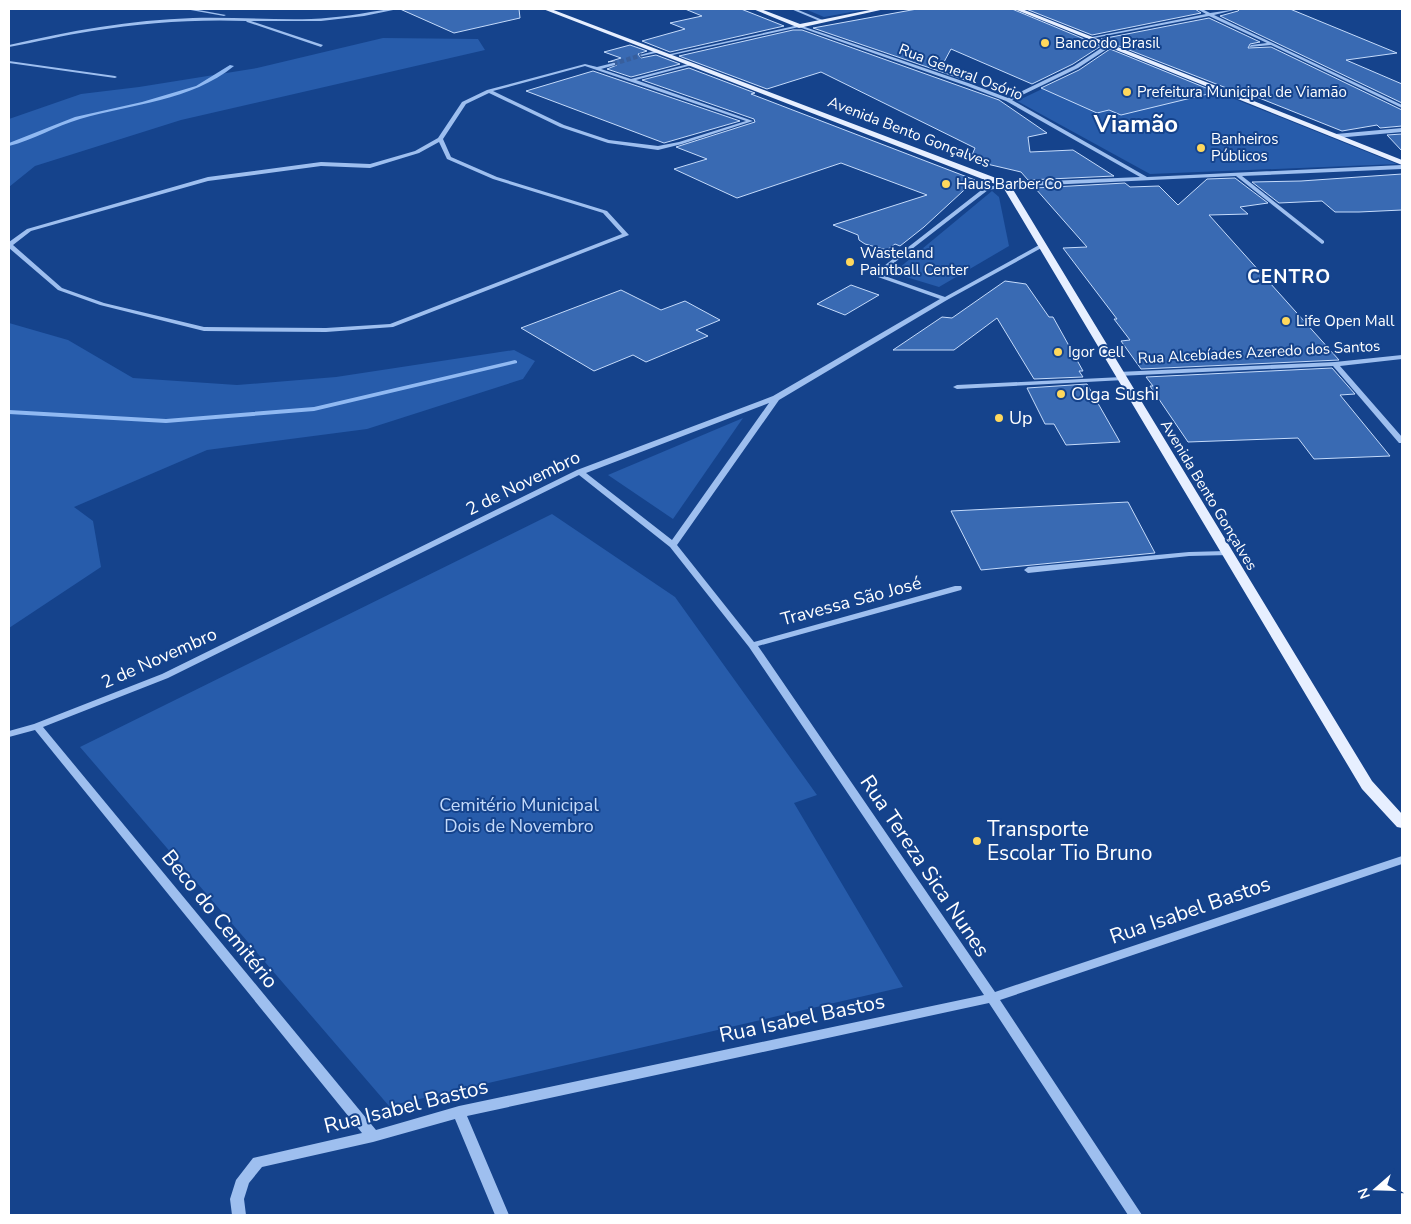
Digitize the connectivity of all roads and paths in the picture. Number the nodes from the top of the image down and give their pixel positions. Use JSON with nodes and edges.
{"nodes":[{"id":1,"x":187,"y":9,"type":"edge"},
{"id":2,"x":396,"y":9,"type":"edge"},
{"id":3,"x":546,"y":9,"type":"edge"},
{"id":4,"x":756,"y":9,"type":"edge"},
{"id":5,"x":793,"y":9,"type":"edge"},
{"id":6,"x":882,"y":9,"type":"edge"},
{"id":7,"x":1017,"y":9,"type":"edge"},
{"id":8,"x":1199,"y":9,"type":"edge"},
{"id":9,"x":1236,"y":9,"type":"edge"},
{"id":10,"x":1210,"y":14,"type":"junction"},
{"id":11,"x":239,"y":18,"type":"junction"},
{"id":12,"x":263,"y":19,"type":"junction"},
{"id":13,"x":823,"y":21,"type":"junction"},
{"id":14,"x":263,"y":26,"type":"junction"},
{"id":15,"x":799,"y":26,"type":"junction"},
{"id":16,"x":1089,"y":38,"type":"junction"},
{"id":17,"x":1273,"y":44,"type":"junction"},
{"id":18,"x":9,"y":46,"type":"edge"},
{"id":19,"x":321,"y":46,"type":"dead end"},
{"id":20,"x":1108,"y":46,"type":"junction"},
{"id":21,"x":1251,"y":46,"type":"dead end"},
{"id":22,"x":658,"y":51,"type":"junction"},
{"id":23,"x":668,"y":55,"type":"junction"},
{"id":24,"x":642,"y":56,"type":"tunnel mouth"},
{"id":25,"x":9,"y":62,"type":"edge"},
{"id":26,"x":613,"y":64,"type":"tunnel mouth"},
{"id":27,"x":690,"y":64,"type":"junction"},
{"id":28,"x":596,"y":69,"type":"junction"},
{"id":29,"x":115,"y":77,"type":"dead end"},
{"id":30,"x":631,"y":80,"type":"junction"},
{"id":31,"x":488,"y":92,"type":"junction"},
{"id":32,"x":1008,"y":100,"type":"junction"},
{"id":33,"x":1402,"y":107,"type":"edge"},
{"id":34,"x":1402,"y":130,"type":"edge"},
{"id":35,"x":1336,"y":136,"type":"junction"},
{"id":36,"x":440,"y":140,"type":"junction"},
{"id":37,"x":1402,"y":164,"type":"edge"},
{"id":38,"x":1402,"y":167,"type":"edge"},
{"id":39,"x":1238,"y":175,"type":"junction"},
{"id":40,"x":1147,"y":180,"type":"junction"},
{"id":41,"x":1006,"y":185,"type":"junction"},
{"id":42,"x":1322,"y":242,"type":"dead end"},
{"id":43,"x":9,"y":245,"type":"edge"},
{"id":44,"x":1043,"y":245,"type":"junction"},
{"id":45,"x":945,"y":299,"type":"junction"},
{"id":46,"x":1402,"y":357,"type":"edge"},
{"id":47,"x":1335,"y":364,"type":"junction"},
{"id":48,"x":1120,"y":376,"type":"junction"},
{"id":49,"x":957,"y":387,"type":"dead end"},
{"id":50,"x":776,"y":398,"type":"junction"},
{"id":51,"x":1402,"y":441,"type":"edge"},
{"id":52,"x":580,"y":472,"type":"junction"},
{"id":53,"x":673,"y":545,"type":"junction"},
{"id":54,"x":1226,"y":553,"type":"junction"},
{"id":55,"x":1028,"y":570,"type":"dead end"},
{"id":56,"x":958,"y":588,"type":"dead end"},
{"id":57,"x":752,"y":645,"type":"junction"},
{"id":58,"x":37,"y":726,"type":"junction"},
{"id":59,"x":9,"y":734,"type":"edge"},
{"id":60,"x":1402,"y":823,"type":"edge"},
{"id":61,"x":1402,"y":860,"type":"edge"},
{"id":62,"x":992,"y":998,"type":"junction"},
{"id":63,"x":459,"y":1112,"type":"junction"},
{"id":64,"x":373,"y":1136,"type":"junction"},
{"id":65,"x":239,"y":1215,"type":"edge"},
{"id":66,"x":502,"y":1215,"type":"edge"},
{"id":67,"x":1135,"y":1215,"type":"edge"}],
"edges":[{"from":1,"to":11,"type":"street"},
{"from":2,"to":12,"type":"street"},
{"from":3,"to":22,"type":"main road","name":"Avenida Bento Gonçalves"},
{"from":4,"to":15,"type":"main road","name":"Rua General Osório"},
{"from":5,"to":13,"type":"street"},
{"from":6,"to":13,"type":"main road"},
{"from":7,"to":16,"type":"main road"},
{"from":8,"to":10,"type":"street"},
{"from":9,"to":10,"type":"street"},
{"from":10,"to":16,"type":"street"},
{"from":10,"to":17,"type":"street"},
{"from":11,"to":12,"type":"street"},
{"from":11,"to":14,"type":"street"},
{"from":11,"to":18,"type":"street"},
{"from":12,"to":14,"type":"street"},
{"from":13,"to":15,"type":"main road"},
{"from":14,"to":19,"type":"street"},
{"from":15,"to":23,"type":"street"},
{"from":15,"to":32,"type":"street","name":"Rua General Osório"},
{"from":16,"to":20,"type":"main road"},
{"from":17,"to":21,"type":"street"},
{"from":17,"to":33,"type":"street"},
{"from":20,"to":32,"type":"street"},
{"from":20,"to":35,"type":"main road"},
{"from":22,"to":23,"type":"main road","name":"Avenida Bento Gonçalves"},
{"from":22,"to":24,"type":"street"},
{"from":23,"to":27,"type":"main road","name":"Avenida Bento Gonçalves"},
{"from":25,"to":29,"type":"street"},
{"from":26,"to":28,"type":"street"},
{"from":27,"to":30,"type":"street"},
{"from":27,"to":41,"type":"main road","name":"Avenida Bento Gonçalves"},
{"from":28,"to":30,"type":"street"},
{"from":28,"to":31,"type":"street"},
{"from":30,"to":31,"type":"street"},
{"from":31,"to":36,"type":"street"},
{"from":32,"to":40,"type":"street","name":"Rua General Osório"},
{"from":34,"to":35,"type":"street"},
{"from":35,"to":37,"type":"main road"},
{"from":36,"to":43,"type":"street"},
{"from":36,"to":43,"type":"street"},
{"from":38,"to":39,"type":"street"},
{"from":39,"to":40,"type":"street"},
{"from":39,"to":42,"type":"street"},
{"from":40,"to":41,"type":"street"},
{"from":41,"to":44,"type":"main road","name":"Avenida Bento Gonçalves"},
{"from":41,"to":45,"type":"street"},
{"from":44,"to":45,"type":"street","name":"2 de Novembro"},
{"from":44,"to":48,"type":"main road","name":"Avenida Bento Gonçalves"},
{"from":45,"to":50,"type":"street","name":"2 de Novembro"},
{"from":46,"to":47,"type":"street","name":"Rua Alcebíades Azeredo dos Santos"},
{"from":47,"to":48,"type":"street","name":"Rua Alcebíades Azeredo dos Santos"},
{"from":47,"to":51,"type":"street"},
{"from":48,"to":49,"type":"street","name":"Rua Alcebíades Azeredo dos Santos"},
{"from":48,"to":54,"type":"main road","name":"Avenida Bento Gonçalves"},
{"from":50,"to":52,"type":"street","name":"2 de Novembro"},
{"from":50,"to":53,"type":"street"},
{"from":52,"to":53,"type":"street","name":"Rua Tereza Sica Nunes"},
{"from":52,"to":58,"type":"street","name":"2 de Novembro"},
{"from":53,"to":57,"type":"street","name":"Rua Tereza Sica Nunes"},
{"from":54,"to":55,"type":"street"},
{"from":54,"to":60,"type":"main road","name":"Avenida Bento Gonçalves"},
{"from":56,"to":57,"type":"street","name":"Travessa São José"},
{"from":57,"to":62,"type":"street","name":"Rua Tereza Sica Nunes"},
{"from":58,"to":59,"type":"street","name":"2 de Novembro"},
{"from":58,"to":64,"type":"street","name":"Beco do Cemitério"},
{"from":61,"to":62,"type":"street","name":"Rua Isabel Bastos"},
{"from":62,"to":63,"type":"street","name":"Rua Isabel Bastos"},
{"from":62,"to":67,"type":"street","name":"Rua Tereza Sica Nunes"},
{"from":63,"to":64,"type":"street","name":"Rua Isabel Bastos"},
{"from":63,"to":66,"type":"street"},
{"from":64,"to":65,"type":"street","name":"Rua Isabel Bastos"}]}
